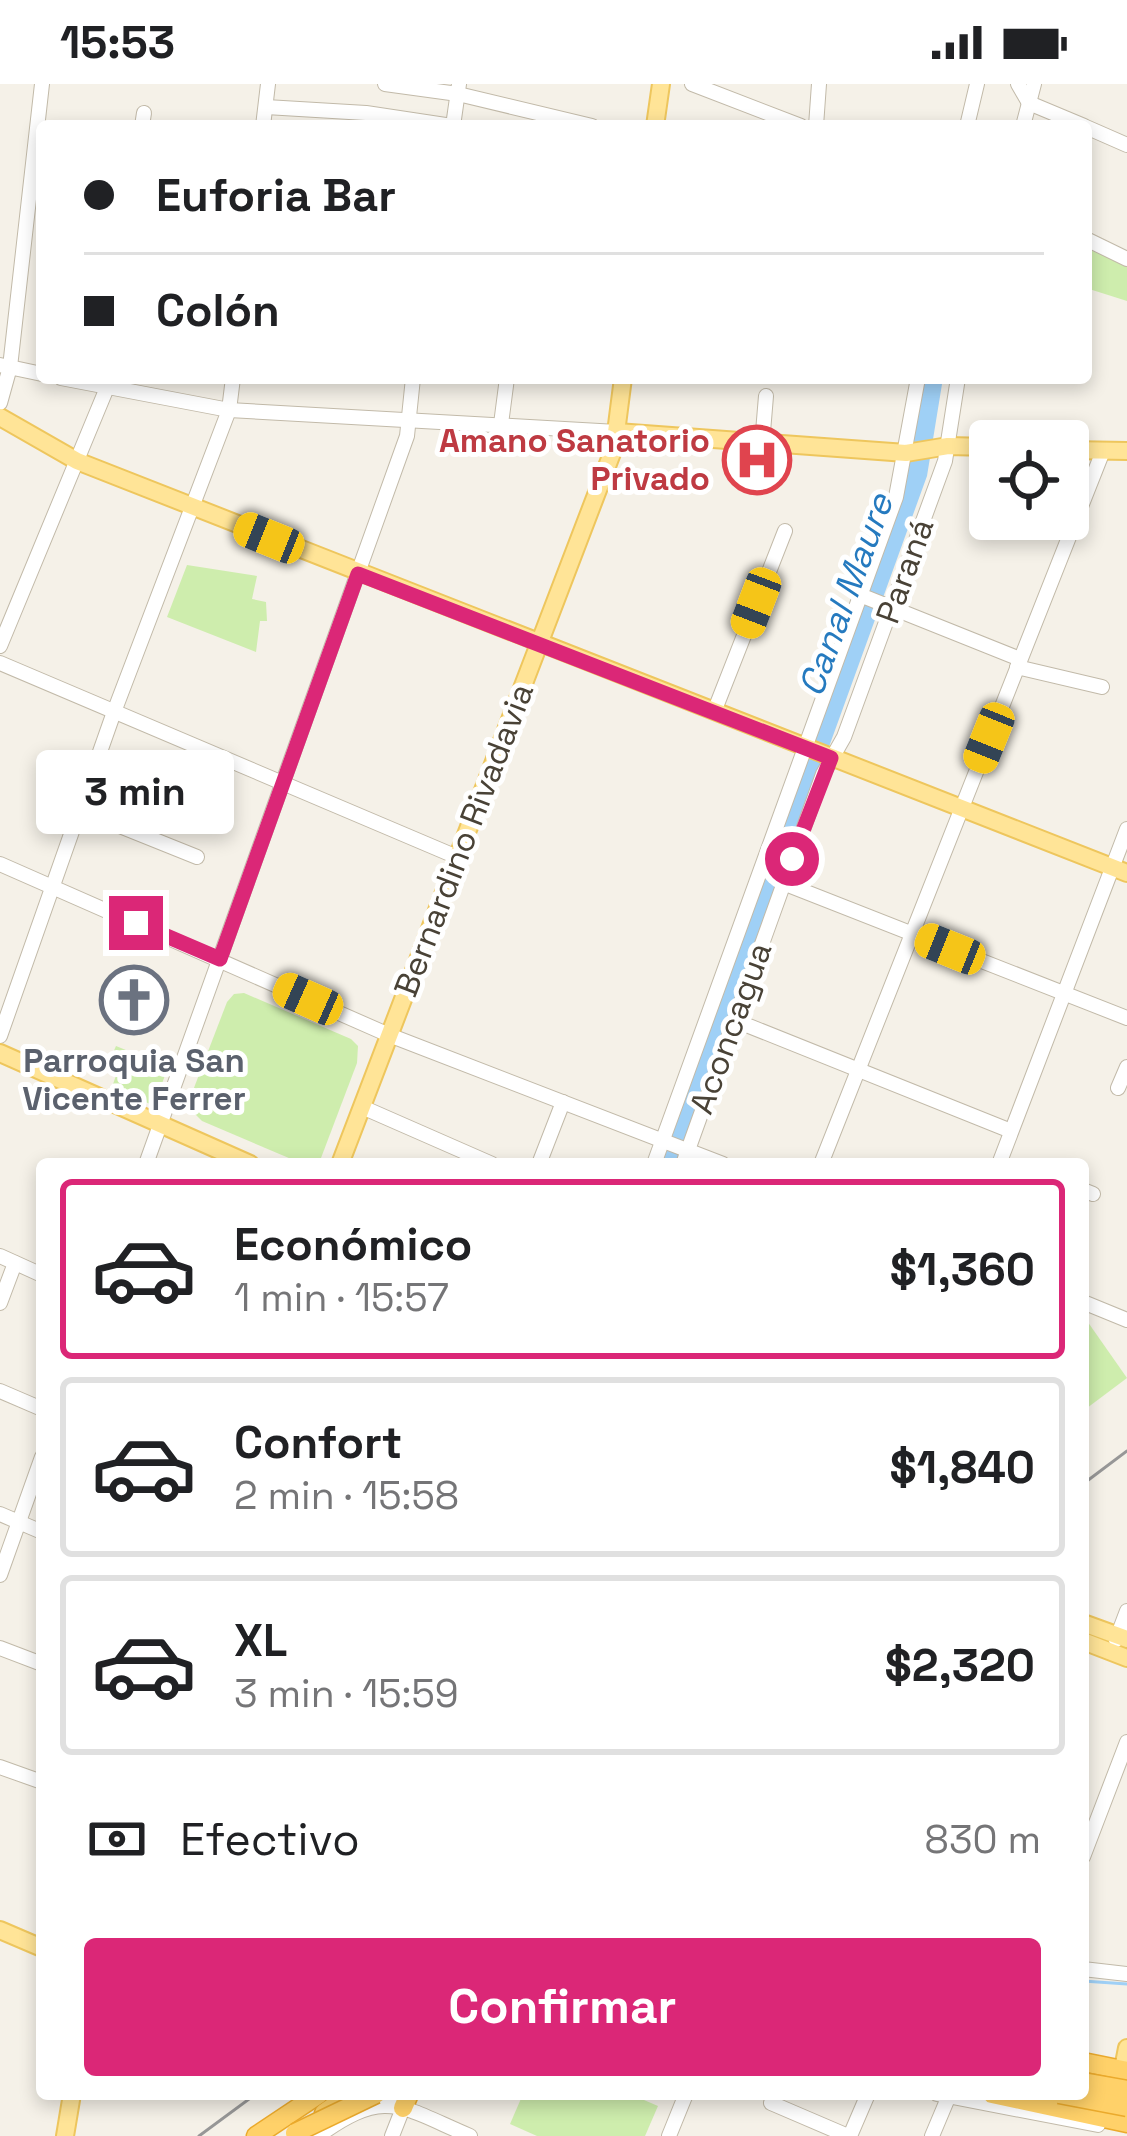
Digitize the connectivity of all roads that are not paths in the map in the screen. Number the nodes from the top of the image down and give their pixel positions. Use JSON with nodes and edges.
{"nodes":[{"id":1,"x":43,"y":84,"type":"edge"},
{"id":2,"x":268,"y":84,"type":"edge"},
{"id":3,"x":385,"y":84,"type":"edge"},
{"id":4,"x":661,"y":84,"type":"edge"},
{"id":5,"x":692,"y":84,"type":"edge"},
{"id":6,"x":819,"y":84,"type":"edge"},
{"id":7,"x":977,"y":84,"type":"edge"},
{"id":8,"x":1018,"y":84,"type":"edge"},
{"id":9,"x":1034,"y":84,"type":"edge"},
{"id":10,"x":459,"y":89,"type":"edge"},
{"id":11,"x":1029,"y":103,"type":"junction"},
{"id":12,"x":266,"y":106,"type":"junction"},
{"id":13,"x":41,"y":120,"type":"edge"},
{"id":14,"x":264,"y":120,"type":"edge"},
{"id":15,"x":365,"y":120,"type":"edge"},
{"id":16,"x":454,"y":120,"type":"edge"},
{"id":17,"x":570,"y":120,"type":"edge"},
{"id":18,"x":656,"y":120,"type":"edge"},
{"id":19,"x":785,"y":120,"type":"edge"},
{"id":20,"x":816,"y":120,"type":"edge"},
{"id":21,"x":968,"y":120,"type":"edge"},
{"id":22,"x":1025,"y":120,"type":"edge"},
{"id":23,"x":1070,"y":120,"type":"edge"},
{"id":24,"x":1092,"y":129,"type":"edge"},
{"id":25,"x":1127,"y":145,"type":"edge"},
{"id":26,"x":36,"y":201,"type":"edge"},
{"id":27,"x":1092,"y":242,"type":"edge"},
{"id":28,"x":1127,"y":259,"type":"edge"},
{"id":29,"x":5,"y":366,"type":"edge"},
{"id":30,"x":36,"y":373,"type":"edge"},
{"id":31,"x":110,"y":384,"type":"edge"},
{"id":32,"x":114,"y":384,"type":"edge"},
{"id":33,"x":232,"y":384,"type":"edge"},
{"id":34,"x":413,"y":384,"type":"edge"},
{"id":35,"x":506,"y":384,"type":"edge"},
{"id":36,"x":622,"y":384,"type":"edge"},
{"id":37,"x":917,"y":384,"type":"edge"},
{"id":38,"x":956,"y":384,"type":"edge"},
{"id":39,"x":766,"y":396,"type":"dead end"},
{"id":40,"x":0,"y":404,"type":"edge"},
{"id":41,"x":230,"y":410,"type":"junction"},
{"id":42,"x":0,"y":417,"type":"edge"},
{"id":43,"x":410,"y":420,"type":"junction"},
{"id":44,"x":501,"y":424,"type":"junction"},
{"id":45,"x":617,"y":432,"type":"junction"},
{"id":46,"x":762,"y":444,"type":"junction"},
{"id":47,"x":940,"y":447,"type":"junction"},
{"id":48,"x":969,"y":448,"type":"edge"},
{"id":49,"x":1089,"y":451,"type":"edge"},
{"id":50,"x":1103,"y":451,"type":"junction"},
{"id":51,"x":909,"y":452,"type":"junction"},
{"id":52,"x":1127,"y":452,"type":"edge"},
{"id":53,"x":77,"y":461,"type":"junction"},
{"id":54,"x":193,"y":507,"type":"junction"},
{"id":55,"x":784,"y":531,"type":"dead end"},
{"id":56,"x":358,"y":574,"type":"junction"},
{"id":57,"x":862,"y":597,"type":"junction"},
{"id":58,"x":886,"y":606,"type":"junction"},
{"id":59,"x":541,"y":644,"type":"junction"},
{"id":60,"x":0,"y":646,"type":"edge"},
{"id":61,"x":1019,"y":663,"type":"junction"},
{"id":62,"x":0,"y":664,"type":"edge"},
{"id":63,"x":1102,"y":687,"type":"dead end"},
{"id":64,"x":114,"y":712,"type":"junction"},
{"id":65,"x":714,"y":712,"type":"junction"},
{"id":66,"x":818,"y":753,"type":"junction"},
{"id":67,"x":283,"y":783,"type":"junction"},
{"id":68,"x":961,"y":809,"type":"junction"},
{"id":69,"x":80,"y":810,"type":"junction"},
{"id":70,"x":1127,"y":829,"type":"edge"},
{"id":71,"x":780,"y":855,"type":"junction"},
{"id":72,"x":196,"y":857,"type":"dead end"},
{"id":73,"x":457,"y":857,"type":"junction"},
{"id":74,"x":0,"y":864,"type":"edge"},
{"id":75,"x":1120,"y":870,"type":"edge"},
{"id":76,"x":772,"y":885,"type":"junction"},
{"id":77,"x":53,"y":888,"type":"junction"},
{"id":78,"x":912,"y":933,"type":"junction"},
{"id":79,"x":220,"y":959,"type":"junction"},
{"id":80,"x":1064,"y":994,"type":"junction"},
{"id":81,"x":1127,"y":1018,"type":"edge"},
{"id":82,"x":734,"y":1020,"type":"junction"},
{"id":83,"x":389,"y":1035,"type":"junction"},
{"id":84,"x":0,"y":1036,"type":"edge"},
{"id":85,"x":0,"y":1053,"type":"edge"},
{"id":86,"x":1127,"y":1067,"type":"edge"},
{"id":87,"x":858,"y":1070,"type":"junction"},
{"id":88,"x":1118,"y":1088,"type":"dead end"},
{"id":89,"x":563,"y":1102,"type":"junction"},
{"id":90,"x":362,"y":1107,"type":"junction"},
{"id":91,"x":160,"y":1124,"type":"junction"},
{"id":92,"x":1012,"y":1131,"type":"junction"},
{"id":93,"x":677,"y":1149,"type":"edge"},
{"id":94,"x":148,"y":1158,"type":"edge"},
{"id":95,"x":236,"y":1158,"type":"edge"},
{"id":96,"x":342,"y":1158,"type":"edge"},
{"id":97,"x":478,"y":1158,"type":"edge"},
{"id":98,"x":541,"y":1158,"type":"edge"},
{"id":99,"x":823,"y":1158,"type":"edge"},
{"id":100,"x":1005,"y":1158,"type":"edge"},
{"id":101,"x":7,"y":1260,"type":"edge"},
{"id":102,"x":36,"y":1272,"type":"edge"},
{"id":103,"x":0,"y":1303,"type":"edge"},
{"id":104,"x":1089,"y":1304,"type":"edge"},
{"id":105,"x":1127,"y":1320,"type":"edge"},
{"id":106,"x":0,"y":1391,"type":"edge"},
{"id":107,"x":36,"y":1406,"type":"edge"},
{"id":108,"x":36,"y":1474,"type":"edge"},
{"id":109,"x":0,"y":1514,"type":"edge"},
{"id":110,"x":19,"y":1522,"type":"junction"},
{"id":111,"x":36,"y":1529,"type":"edge"},
{"id":112,"x":0,"y":1575,"type":"edge"},
{"id":113,"x":1127,"y":1612,"type":"edge"},
{"id":114,"x":1089,"y":1627,"type":"edge"},
{"id":115,"x":1089,"y":1642,"type":"edge"},
{"id":116,"x":1121,"y":1646,"type":"edge"},
{"id":117,"x":0,"y":1648,"type":"edge"},
{"id":118,"x":36,"y":1662,"type":"edge"},
{"id":119,"x":1127,"y":1742,"type":"edge"},
{"id":120,"x":0,"y":1767,"type":"edge"},
{"id":121,"x":36,"y":1780,"type":"edge"},
{"id":122,"x":1089,"y":1830,"type":"edge"},
{"id":123,"x":0,"y":1930,"type":"edge"},
{"id":124,"x":36,"y":1945,"type":"edge"},
{"id":125,"x":1089,"y":1970,"type":"edge"},
{"id":126,"x":1127,"y":1974,"type":"edge"},
{"id":127,"x":1126,"y":2061,"type":"edge"},
{"id":128,"x":1089,"y":2062,"type":"edge"},
{"id":129,"x":1089,"y":2083,"type":"edge"},
{"id":130,"x":1127,"y":2090,"type":"edge"},
{"id":131,"x":71,"y":2100,"type":"edge"},
{"id":132,"x":295,"y":2100,"type":"edge"},
{"id":133,"x":310,"y":2100,"type":"edge"},
{"id":134,"x":342,"y":2100,"type":"edge"},
{"id":135,"x":362,"y":2100,"type":"edge"},
{"id":136,"x":684,"y":2100,"type":"edge"},
{"id":137,"x":865,"y":2100,"type":"edge"},
{"id":138,"x":942,"y":2100,"type":"edge"},
{"id":139,"x":968,"y":2100,"type":"edge"},
{"id":140,"x":1017,"y":2100,"type":"edge"},
{"id":141,"x":1071,"y":2100,"type":"edge"},
{"id":142,"x":406,"y":2101,"type":"edge"},
{"id":143,"x":771,"y":2103,"type":"dead end"},
{"id":144,"x":1118,"y":2124,"type":"edge"},
{"id":145,"x":292,"y":2134,"type":"edge"},
{"id":146,"x":65,"y":2136,"type":"edge"},
{"id":147,"x":253,"y":2136,"type":"edge"},
{"id":148,"x":318,"y":2136,"type":"edge"},
{"id":149,"x":392,"y":2136,"type":"edge"},
{"id":150,"x":470,"y":2136,"type":"edge"},
{"id":151,"x":669,"y":2136,"type":"edge"},
{"id":152,"x":849,"y":2136,"type":"edge"},
{"id":153,"x":932,"y":2136,"type":"edge"}],
"edges":[{"from":1,"to":13,"type":"street"},
{"from":2,"to":12,"type":"street"},
{"from":3,"to":10,"type":"street"},
{"from":4,"to":18,"type":"main road"},
{"from":5,"to":19,"type":"street"},
{"from":6,"to":20,"type":"street"},
{"from":7,"to":21,"type":"street"},
{"from":8,"to":11,"type":"street"},
{"from":9,"to":11,"type":"street"},
{"from":10,"to":16,"type":"street"},
{"from":10,"to":17,"type":"street"},
{"from":11,"to":22,"type":"street"},
{"from":11,"to":23,"type":"street"},
{"from":12,"to":14,"type":"street"},
{"from":12,"to":15,"type":"street"},
{"from":24,"to":25,"type":"street"},
{"from":26,"to":29,"type":"street"},
{"from":27,"to":28,"type":"street"},
{"from":29,"to":30,"type":"street"},
{"from":29,"to":40,"type":"street"},
{"from":31,"to":53,"type":"street"},
{"from":32,"to":41,"type":"street"},
{"from":33,"to":41,"type":"street"},
{"from":34,"to":43,"type":"street"},
{"from":35,"to":44,"type":"street"},
{"from":36,"to":45,"type":"main road","name":"Bernardino Rivadavia"},
{"from":37,"to":51,"type":"street"},
{"from":38,"to":47,"type":"street","name":"Paraná"},
{"from":39,"to":46,"type":"street"},
{"from":41,"to":43,"type":"street"},
{"from":41,"to":54,"type":"street"},
{"from":42,"to":53,"type":"main road"},
{"from":43,"to":44,"type":"street"},
{"from":43,"to":56,"type":"street"},
{"from":44,"to":45,"type":"street"},
{"from":45,"to":46,"type":"main road"},
{"from":45,"to":59,"type":"main road","name":"Bernardino Rivadavia"},
{"from":46,"to":51,"type":"main road"},
{"from":47,"to":48,"type":"main road"},
{"from":47,"to":51,"type":"main road"},
{"from":47,"to":58,"type":"street","name":"Paraná"},
{"from":49,"to":50,"type":"main road"},
{"from":50,"to":52,"type":"main road"},
{"from":50,"to":61,"type":"street"},
{"from":51,"to":57,"type":"street"},
{"from":53,"to":54,"type":"main road"},
{"from":53,"to":60,"type":"street"},
{"from":54,"to":56,"type":"main road"},
{"from":54,"to":64,"type":"street"},
{"from":55,"to":65,"type":"street"},
{"from":56,"to":59,"type":"main road"},
{"from":56,"to":67,"type":"street"},
{"from":57,"to":58,"type":"street"},
{"from":57,"to":66,"type":"street"},
{"from":58,"to":61,"type":"street"},
{"from":58,"to":66,"type":"street","name":"Paraná"},
{"from":59,"to":65,"type":"main road"},
{"from":59,"to":73,"type":"main road","name":"Bernardino Rivadavia"},
{"from":61,"to":63,"type":"street"},
{"from":61,"to":68,"type":"street"},
{"from":62,"to":64,"type":"street"},
{"from":64,"to":67,"type":"street"},
{"from":64,"to":69,"type":"street"},
{"from":65,"to":66,"type":"main road"},
{"from":66,"to":68,"type":"main road"},
{"from":66,"to":71,"type":"street"},
{"from":66,"to":71,"type":"street","name":"Aconcagua"},
{"from":67,"to":73,"type":"street"},
{"from":67,"to":79,"type":"street"},
{"from":68,"to":75,"type":"main road"},
{"from":68,"to":78,"type":"street"},
{"from":69,"to":72,"type":"street"},
{"from":69,"to":77,"type":"street"},
{"from":70,"to":75,"type":"street"},
{"from":71,"to":76,"type":"street","name":"Aconcagua"},
{"from":71,"to":76,"type":"street"},
{"from":73,"to":83,"type":"main road","name":"Bernardino Rivadavia"},
{"from":74,"to":77,"type":"street"},
{"from":75,"to":80,"type":"street"},
{"from":76,"to":78,"type":"street"},
{"from":76,"to":82,"type":"street","name":"Aconcagua"},
{"from":76,"to":93,"type":"street"},
{"from":77,"to":79,"type":"street"},
{"from":77,"to":84,"type":"street"},
{"from":78,"to":80,"type":"street"},
{"from":78,"to":87,"type":"street"},
{"from":79,"to":83,"type":"street"},
{"from":79,"to":91,"type":"street"},
{"from":80,"to":81,"type":"street"},
{"from":80,"to":92,"type":"street"},
{"from":82,"to":87,"type":"street"},
{"from":82,"to":93,"type":"street","name":"Aconcagua"},
{"from":83,"to":89,"type":"street"},
{"from":83,"to":90,"type":"main road","name":"Bernardino Rivadavia"},
{"from":85,"to":91,"type":"main road"},
{"from":86,"to":88,"type":"street"},
{"from":87,"to":92,"type":"street"},
{"from":87,"to":99,"type":"street"},
{"from":89,"to":93,"type":"street"},
{"from":89,"to":98,"type":"street"},
{"from":90,"to":96,"type":"main road","name":"Bernardino Rivadavia"},
{"from":90,"to":97,"type":"street"},
{"from":91,"to":94,"type":"street"},
{"from":91,"to":95,"type":"main road"},
{"from":92,"to":100,"type":"street"},
{"from":101,"to":102,"type":"street"},
{"from":101,"to":103,"type":"street"},
{"from":104,"to":105,"type":"street"},
{"from":106,"to":107,"type":"street"},
{"from":108,"to":110,"type":"street"},
{"from":109,"to":110,"type":"street"},
{"from":110,"to":111,"type":"street"},
{"from":110,"to":112,"type":"street"},
{"from":113,"to":116,"type":"street"},
{"from":114,"to":116,"type":"main road"},
{"from":115,"to":116,"type":"main road"},
{"from":117,"to":118,"type":"street"},
{"from":119,"to":122,"type":"street"},
{"from":120,"to":121,"type":"street"},
{"from":123,"to":124,"type":"main road"},
{"from":125,"to":126,"type":"street"},
{"from":127,"to":128,"type":"highway"},
{"from":127,"to":144,"type":"main road"},
{"from":129,"to":130,"type":"highway","bridge":true},
{"from":131,"to":146,"type":"main road"},
{"from":132,"to":147,"type":"highway"},
{"from":133,"to":147,"type":"highway"},
{"from":134,"to":145,"type":"highway","bridge":true},
{"from":135,"to":145,"type":"highway","bridge":true},
{"from":136,"to":151,"type":"street"},
{"from":137,"to":152,"type":"street"},
{"from":138,"to":153,"type":"street"},
{"from":139,"to":144,"type":"street"},
{"from":140,"to":144,"type":"highway"},
{"from":141,"to":144,"type":"highway","bridge":true},
{"from":142,"to":148,"type":"street"},
{"from":142,"to":149,"type":"street"},
{"from":142,"to":150,"type":"street"},
{"from":143,"to":152,"type":"street"}]}
